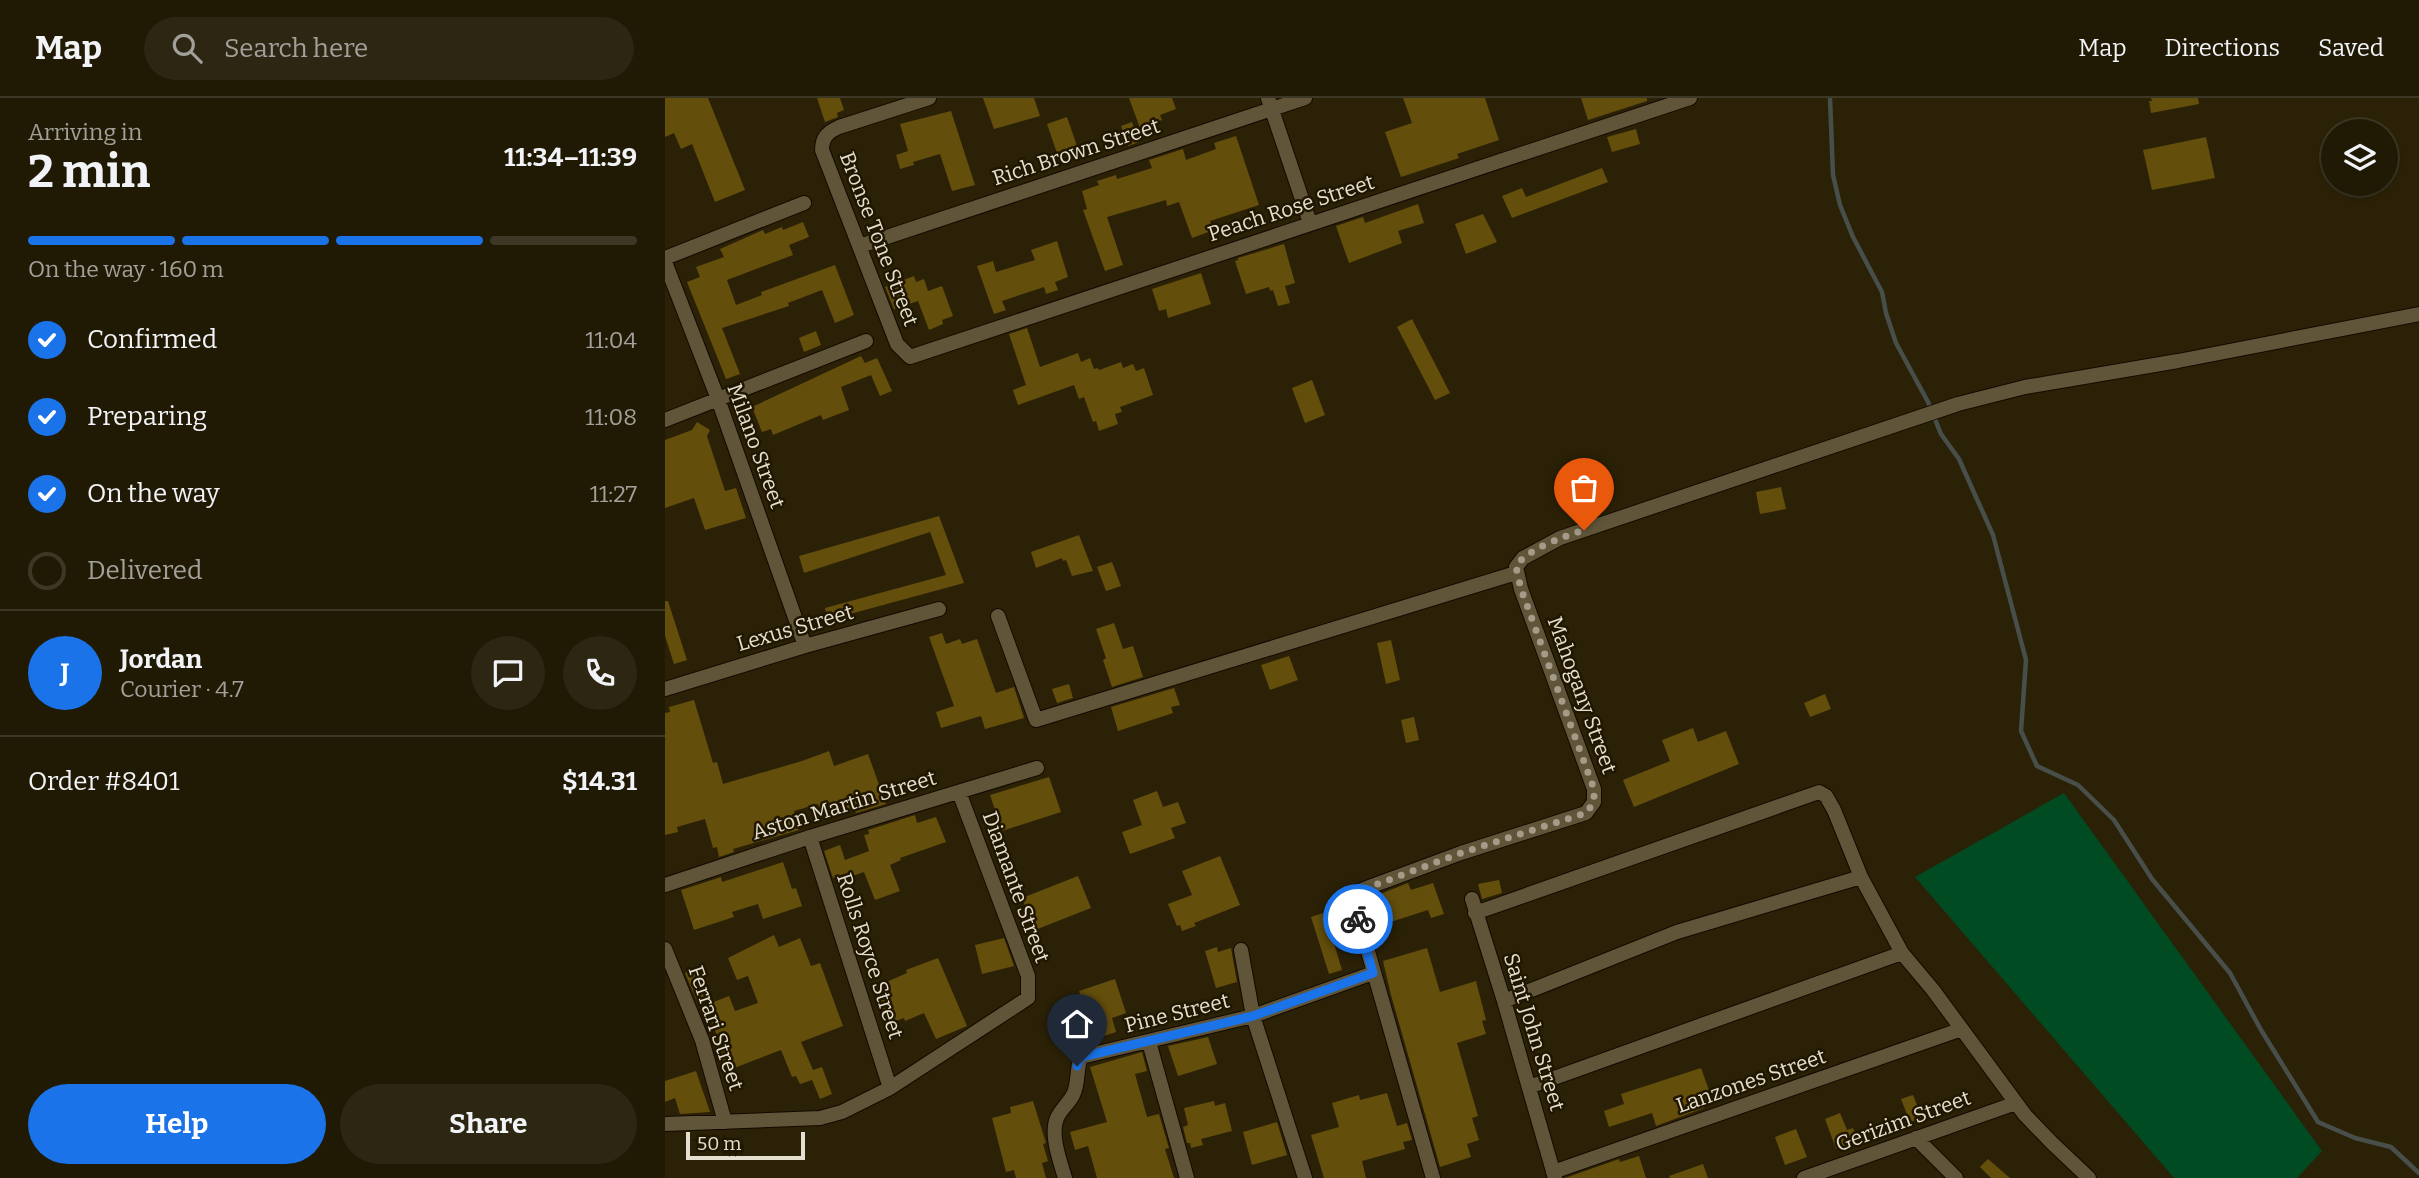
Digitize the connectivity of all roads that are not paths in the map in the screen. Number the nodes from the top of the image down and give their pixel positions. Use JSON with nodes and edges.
{"nodes":[{"id":1,"x":929,"y":98,"type":"edge"},
{"id":2,"x":1305,"y":98,"type":"edge"},
{"id":3,"x":1691,"y":98,"type":"edge"},
{"id":4,"x":1270,"y":103,"type":"edge"},
{"id":5,"x":804,"y":203,"type":"dead end"},
{"id":6,"x":1310,"y":223,"type":"junction"},
{"id":7,"x":860,"y":246,"type":"junction"},
{"id":8,"x":665,"y":260,"type":"edge"},
{"id":9,"x":2419,"y":314,"type":"edge"},
{"id":10,"x":866,"y":341,"type":"dead end"},
{"id":11,"x":906,"y":355,"type":"joint"},
{"id":12,"x":718,"y":399,"type":"junction"},
{"id":13,"x":665,"y":420,"type":"edge"},
{"id":14,"x":1516,"y":573,"type":"junction"},
{"id":15,"x":939,"y":609,"type":"dead end"},
{"id":16,"x":998,"y":616,"type":"dead end"},
{"id":17,"x":804,"y":646,"type":"junction"},
{"id":18,"x":665,"y":689,"type":"edge"},
{"id":19,"x":1037,"y":768,"type":"dead end"},
{"id":20,"x":959,"y":792,"type":"junction"},
{"id":21,"x":810,"y":836,"type":"junction"},
{"id":22,"x":1861,"y":877,"type":"junction"},
{"id":23,"x":665,"y":885,"type":"edge"},
{"id":24,"x":665,"y":950,"type":"edge"},
{"id":25,"x":1241,"y":950,"type":"dead end"},
{"id":26,"x":1902,"y":953,"type":"junction"},
{"id":27,"x":1373,"y":973,"type":"junction"},
{"id":28,"x":1504,"y":1001,"type":"junction"},
{"id":29,"x":1253,"y":1016,"type":"junction"},
{"id":30,"x":1962,"y":1029,"type":"junction"},
{"id":31,"x":1149,"y":1042,"type":"junction"},
{"id":32,"x":1529,"y":1087,"type":"junction"},
{"id":33,"x":890,"y":1088,"type":"junction"},
{"id":34,"x":2016,"y":1103,"type":"junction"},
{"id":35,"x":725,"y":1122,"type":"junction"},
{"id":36,"x":665,"y":1124,"type":"edge"},
{"id":37,"x":1916,"y":1138,"type":"junction"},
{"id":38,"x":1554,"y":1175,"type":"edge"},
{"id":39,"x":1065,"y":1178,"type":"edge"},
{"id":40,"x":1187,"y":1178,"type":"edge"},
{"id":41,"x":1305,"y":1178,"type":"edge"},
{"id":42,"x":1433,"y":1178,"type":"edge"},
{"id":43,"x":1804,"y":1178,"type":"edge"},
{"id":44,"x":1956,"y":1178,"type":"edge"},
{"id":45,"x":2089,"y":1178,"type":"edge"}],
"edges":[{"from":1,"to":7,"type":"street","name":"Bronse Tone Street"},
{"from":2,"to":4,"type":"street","name":"Rich Brown Street"},
{"from":3,"to":6,"type":"street","name":"Peach Rose Street"},
{"from":4,"to":6,"type":"street"},
{"from":4,"to":7,"type":"street","name":"Rich Brown Street"},
{"from":5,"to":8,"type":"street"},
{"from":6,"to":11,"type":"street","name":"Peach Rose Street"},
{"from":7,"to":11,"type":"street","name":"Bronse Tone Street"},
{"from":8,"to":12,"type":"street","name":"Milano Street"},
{"from":9,"to":14,"type":"street"},
{"from":10,"to":12,"type":"street"},
{"from":12,"to":13,"type":"street"},
{"from":12,"to":17,"type":"street","name":"Milano Street"},
{"from":14,"to":16,"type":"street"},
{"from":14,"to":27,"type":"street","name":"Mahogany Street"},
{"from":15,"to":17,"type":"street","name":"Lexus Street"},
{"from":17,"to":18,"type":"street","name":"Lexus Street"},
{"from":19,"to":20,"type":"street","name":"Aston Martin Street"},
{"from":20,"to":21,"type":"street","name":"Aston Martin Street"},
{"from":20,"to":33,"type":"street","name":"Diamante Street"},
{"from":21,"to":23,"type":"street","name":"Aston Martin Street"},
{"from":21,"to":33,"type":"street","name":"Rolls Royce Street"},
{"from":22,"to":26,"type":"street"},
{"from":22,"to":28,"type":"street"},
{"from":22,"to":28,"type":"street","name":"Saint John Street"},
{"from":24,"to":35,"type":"street","name":"Ferrari Street"},
{"from":25,"to":29,"type":"street"},
{"from":26,"to":30,"type":"street"},
{"from":26,"to":32,"type":"street"},
{"from":27,"to":29,"type":"street","name":"Pine Street"},
{"from":27,"to":42,"type":"street","name":"Mahogany Street"},
{"from":28,"to":32,"type":"street","name":"Saint John Street"},
{"from":29,"to":31,"type":"street","name":"Pine Street"},
{"from":29,"to":41,"type":"street"},
{"from":30,"to":34,"type":"street"},
{"from":30,"to":38,"type":"street","name":"Lanzones Street"},
{"from":31,"to":39,"type":"street","name":"Pine Street"},
{"from":31,"to":40,"type":"street"},
{"from":32,"to":38,"type":"street","name":"Saint John Street"},
{"from":33,"to":35,"type":"street"},
{"from":34,"to":37,"type":"street","name":"Gerizim Street"},
{"from":34,"to":45,"type":"street"},
{"from":35,"to":36,"type":"street"},
{"from":37,"to":43,"type":"street","name":"Gerizim Street"},
{"from":37,"to":44,"type":"street"}]}
